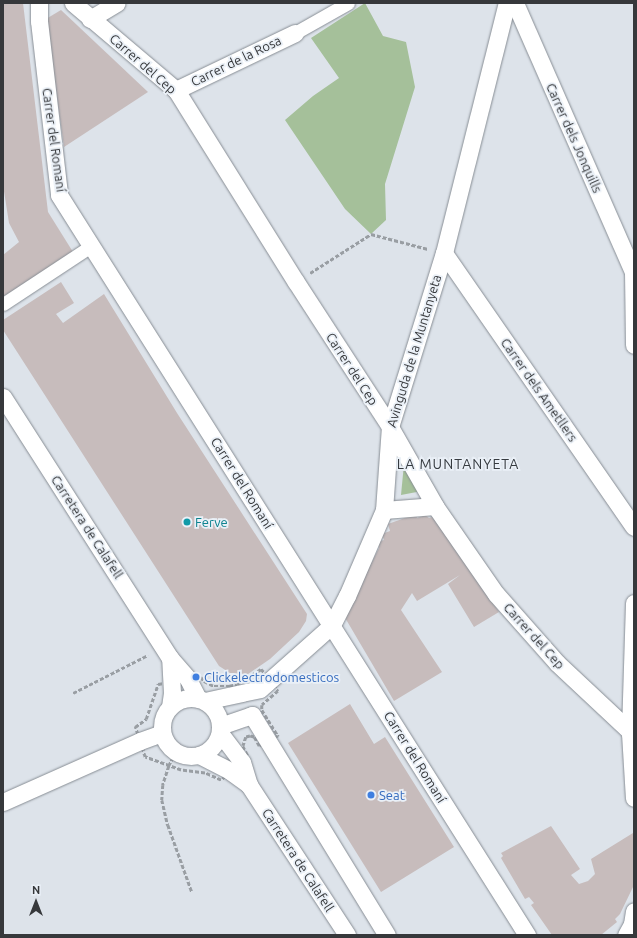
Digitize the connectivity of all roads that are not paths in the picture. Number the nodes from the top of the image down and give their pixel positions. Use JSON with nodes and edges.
{"nodes":[{"id":1,"x":39,"y":3,"type":"edge"},
{"id":2,"x":73,"y":3,"type":"edge"},
{"id":3,"x":117,"y":3,"type":"edge"},
{"id":4,"x":348,"y":3,"type":"edge"},
{"id":5,"x":507,"y":3,"type":"edge"},
{"id":6,"x":515,"y":3,"type":"edge"},
{"id":7,"x":90,"y":18,"type":"junction"},
{"id":8,"x":295,"y":33,"type":"joint"},
{"id":9,"x":176,"y":90,"type":"junction"},
{"id":10,"x":91,"y":246,"type":"junction"},
{"id":11,"x":444,"y":253,"type":"junction"},
{"id":12,"x":634,"y":273,"type":"edge"},
{"id":13,"x":3,"y":304,"type":"edge"},
{"id":14,"x":634,"y":345,"type":"edge"},
{"id":15,"x":3,"y":397,"type":"edge"},
{"id":16,"x":390,"y":427,"type":"junction"},
{"id":17,"x":435,"y":506,"type":"junction"},
{"id":18,"x":384,"y":510,"type":"junction"},
{"id":19,"x":634,"y":528,"type":"edge"},
{"id":20,"x":634,"y":603,"type":"edge"},
{"id":21,"x":332,"y":625,"type":"junction"},
{"id":22,"x":170,"y":658,"type":"junction"},
{"id":23,"x":260,"y":689,"type":"junction"},
{"id":24,"x":201,"y":700,"type":"junction"},
{"id":25,"x":170,"y":707,"type":"junction"},
{"id":26,"x":252,"y":715,"type":"junction"},
{"id":27,"x":220,"y":729,"type":"junction"},
{"id":28,"x":162,"y":733,"type":"junction"},
{"id":29,"x":632,"y":734,"type":"edge"},
{"id":30,"x":199,"y":755,"type":"junction"},
{"id":31,"x":249,"y":785,"type":"junction"},
{"id":32,"x":634,"y":798,"type":"edge"},
{"id":33,"x":3,"y":802,"type":"edge"},
{"id":34,"x":634,"y":911,"type":"edge"},
{"id":35,"x":347,"y":935,"type":"edge"},
{"id":36,"x":387,"y":935,"type":"edge"},
{"id":37,"x":527,"y":935,"type":"edge"},
{"id":38,"x":626,"y":935,"type":"edge"}],
"edges":[{"from":1,"to":10,"type":"street","name":"Carrer del Romaní"},
{"from":2,"to":7,"type":"street","name":"Carrer del Cep"},
{"from":3,"to":7,"type":"street"},
{"from":4,"to":8,"type":"street"},
{"from":5,"to":11,"type":"street","name":"Avinguda de la Muntanyeta"},
{"from":6,"to":12,"type":"street","name":"Carrer dels Jonquills"},
{"from":7,"to":9,"type":"street","name":"Carrer del Cep"},
{"from":8,"to":9,"type":"street","name":"Carrer de la Rosa"},
{"from":9,"to":16,"type":"street","name":"Carrer del Cep"},
{"from":10,"to":13,"type":"street"},
{"from":10,"to":21,"type":"street","name":"Carrer del Romaní"},
{"from":11,"to":16,"type":"street","name":"Avinguda de la Muntanyeta"},
{"from":11,"to":19,"type":"street","name":"Carrer dels Ametllers"},
{"from":12,"to":14,"type":"street"},
{"from":15,"to":22,"type":"street","name":"Carretera de Calafell"},
{"from":16,"to":17,"type":"street","name":"Carrer del Cep"},
{"from":16,"to":18,"type":"street","name":"Avinguda de la Muntanyeta"},
{"from":17,"to":18,"type":"street"},
{"from":17,"to":29,"type":"street","name":"Carrer del Cep"},
{"from":18,"to":21,"type":"street","name":"Avinguda de la Muntanyeta"},
{"from":20,"to":29,"type":"street"},
{"from":21,"to":23,"type":"street","name":"Avinguda de la Muntanyeta"},
{"from":21,"to":37,"type":"street","name":"Carrer del Romaní"},
{"from":22,"to":24,"type":"street","name":"Carretera de Calafell"},
{"from":22,"to":25,"type":"street","name":"Carretera de Calafell"},
{"from":23,"to":24,"type":"street","name":"Avinguda de la Muntanyeta"},
{"from":23,"to":26,"type":"street"},
{"from":24,"to":25,"type":"street"},
{"from":24,"to":27,"type":"street"},
{"from":25,"to":28,"type":"street"},
{"from":26,"to":27,"type":"street"},
{"from":26,"to":36,"type":"street"},
{"from":27,"to":30,"type":"street"},
{"from":27,"to":31,"type":"street","name":"Carretera de Calafell"},
{"from":28,"to":30,"type":"street"},
{"from":28,"to":33,"type":"street"},
{"from":29,"to":32,"type":"street"},
{"from":30,"to":31,"type":"street","name":"Carretera de Calafell"},
{"from":31,"to":35,"type":"street","name":"Carretera de Calafell"},
{"from":34,"to":38,"type":"street"}]}
